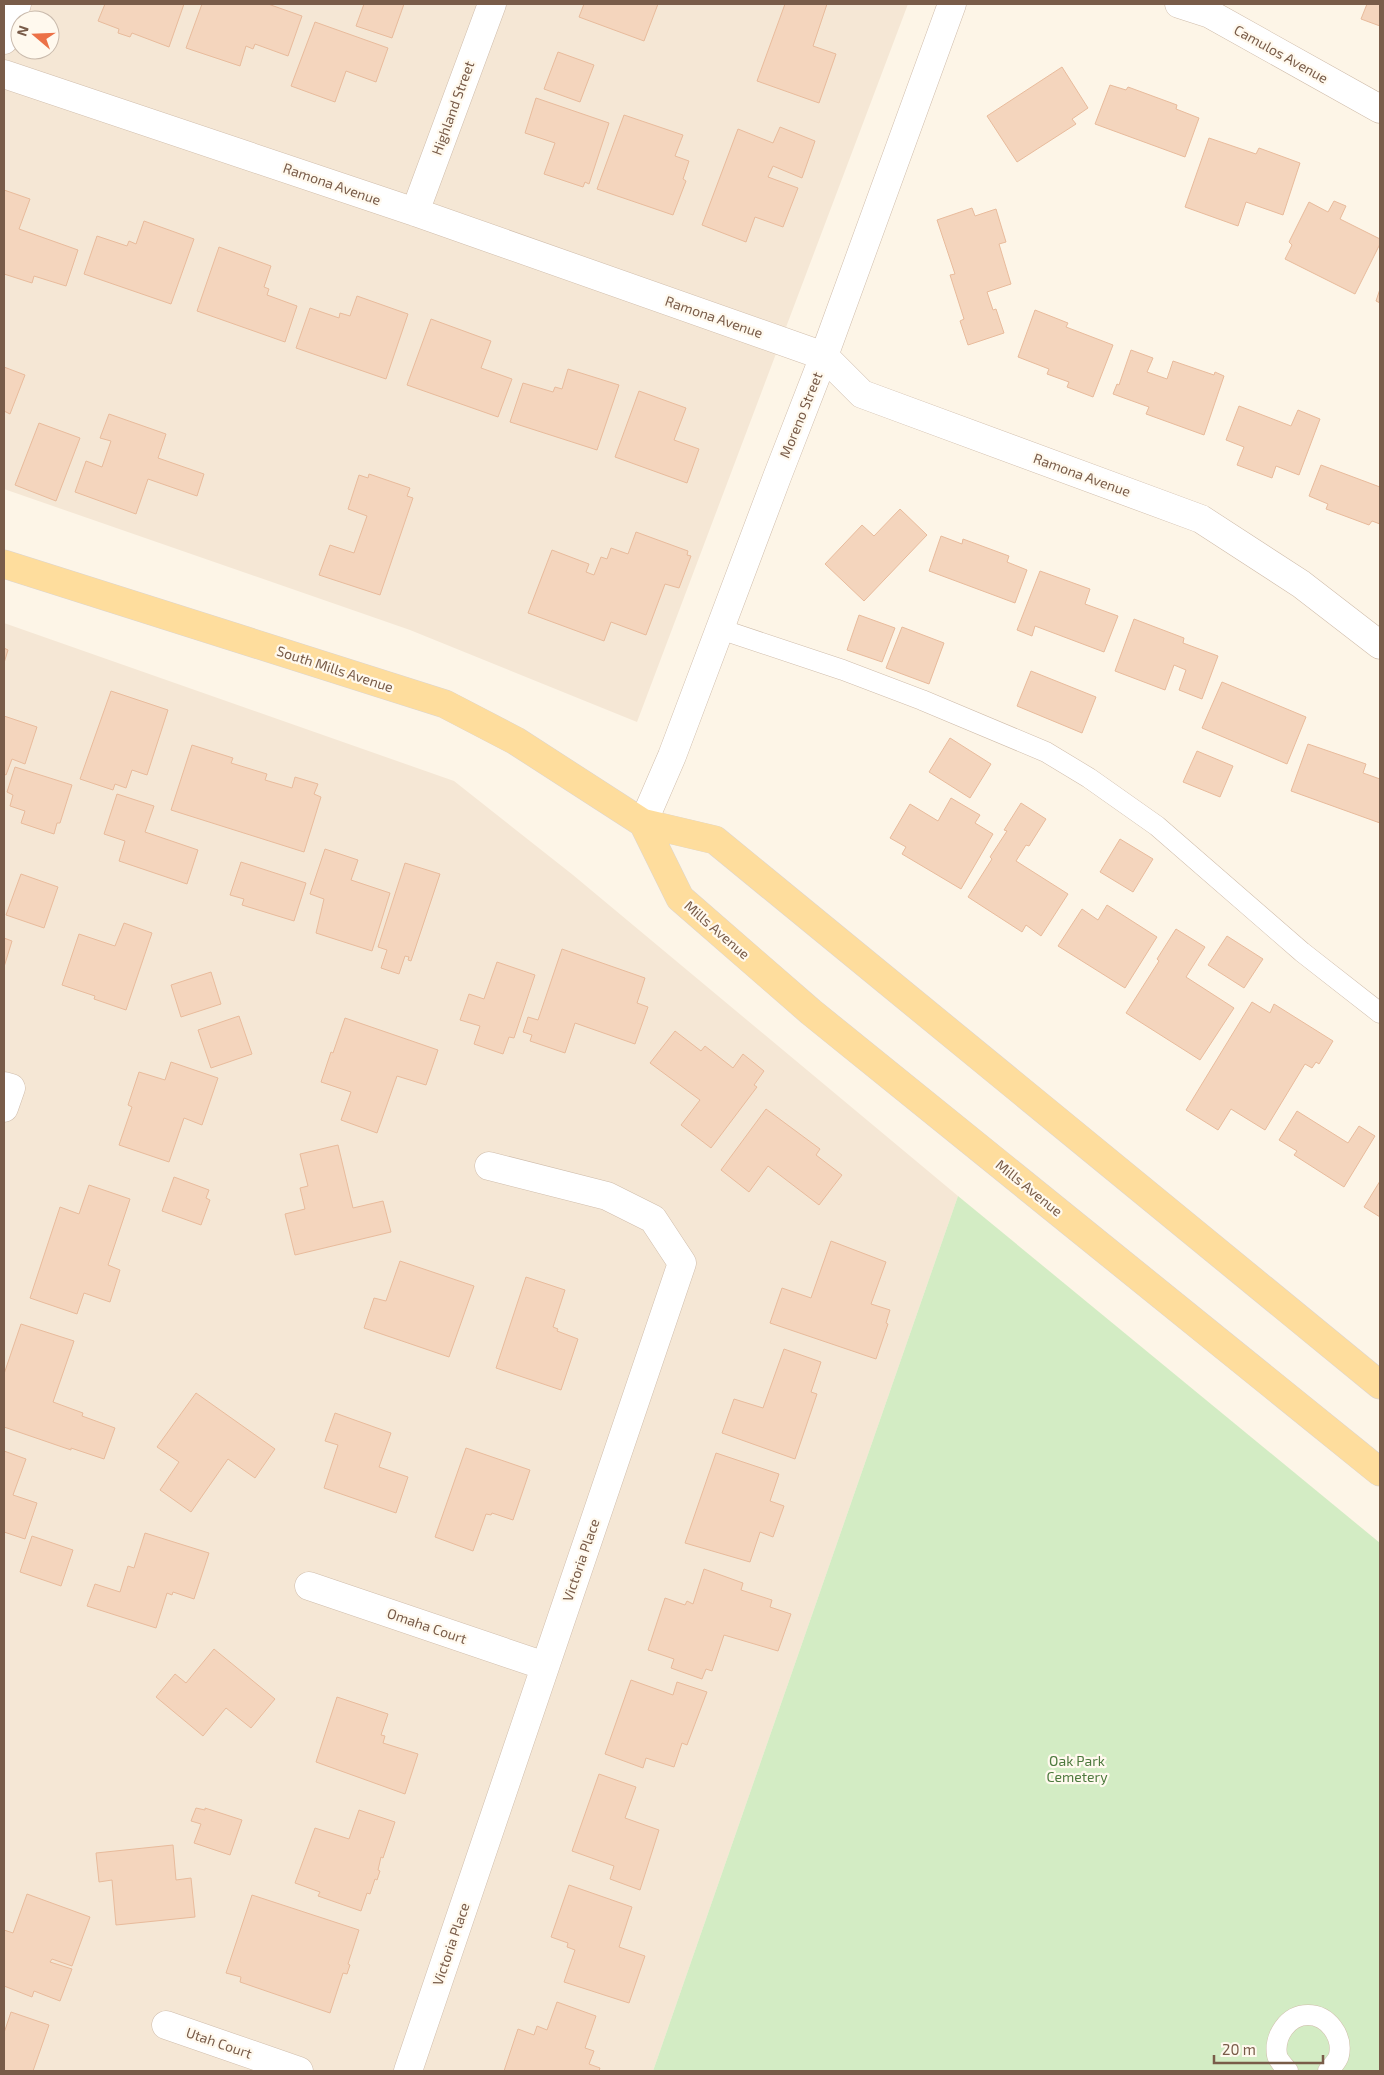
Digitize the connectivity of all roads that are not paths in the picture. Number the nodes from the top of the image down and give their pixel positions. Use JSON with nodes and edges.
{"nodes":[{"id":1,"x":17,"y":4,"type":"edge"},
{"id":2,"x":492,"y":4,"type":"edge"},
{"id":3,"x":952,"y":4,"type":"edge"},
{"id":4,"x":1180,"y":4,"type":"edge"},
{"id":5,"x":4,"y":40,"type":"edge"},
{"id":6,"x":4,"y":74,"type":"edge"},
{"id":7,"x":1380,"y":109,"type":"edge"},
{"id":8,"x":415,"y":212,"type":"junction"},
{"id":9,"x":824,"y":356,"type":"junction"},
{"id":10,"x":4,"y":564,"type":"edge"},
{"id":11,"x":720,"y":629,"type":"junction"},
{"id":12,"x":1380,"y":645,"type":"edge"},
{"id":13,"x":643,"y":823,"type":"junction"},
{"id":14,"x":1380,"y":1013,"type":"edge"},
{"id":15,"x":4,"y":1086,"type":"edge"},
{"id":16,"x":4,"y":1108,"type":"edge"},
{"id":17,"x":489,"y":1166,"type":"dead end"},
{"id":18,"x":1380,"y":1385,"type":"edge"},
{"id":19,"x":1380,"y":1472,"type":"edge"},
{"id":20,"x":309,"y":1586,"type":"dead end"},
{"id":21,"x":545,"y":1666,"type":"junction"},
{"id":22,"x":166,"y":2025,"type":"dead end"},
{"id":23,"x":299,"y":2071,"type":"edge"},
{"id":24,"x":408,"y":2071,"type":"edge"},
{"id":25,"x":1288,"y":2071,"type":"edge"},
{"id":26,"x":1328,"y":2071,"type":"edge"}],
"edges":[{"from":1,"to":5,"type":"street"},
{"from":2,"to":8,"type":"street","name":"Highland Street"},
{"from":3,"to":9,"type":"street","name":"Moreno Street"},
{"from":4,"to":7,"type":"street","name":"Camulos Avenue"},
{"from":6,"to":8,"type":"street","name":"Ramona Avenue"},
{"from":8,"to":9,"type":"street","name":"Ramona Avenue"},
{"from":9,"to":11,"type":"street","name":"Moreno Street"},
{"from":9,"to":12,"type":"street","name":"Ramona Avenue"},
{"from":10,"to":13,"type":"main road","name":"South Mills Avenue"},
{"from":11,"to":13,"type":"street","name":"Moreno Street"},
{"from":11,"to":14,"type":"lane"},
{"from":13,"to":18,"type":"main road"},
{"from":13,"to":19,"type":"main road","name":"Mills Avenue"},
{"from":15,"to":16,"type":"street"},
{"from":17,"to":21,"type":"street","name":"Victoria Place"},
{"from":20,"to":21,"type":"street","name":"Omaha Court"},
{"from":21,"to":24,"type":"street","name":"Victoria Place"},
{"from":22,"to":23,"type":"street","name":"Utah Court"},
{"from":25,"to":26,"type":"lane"}]}
